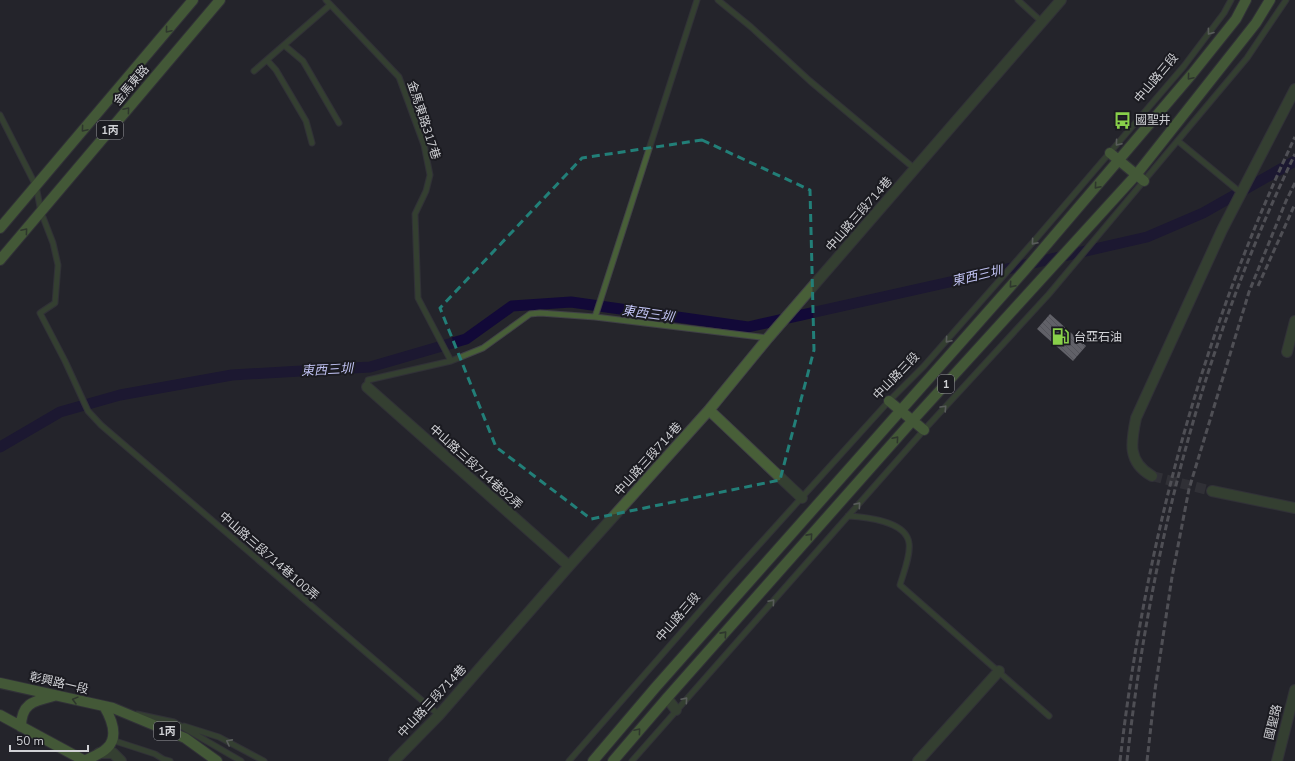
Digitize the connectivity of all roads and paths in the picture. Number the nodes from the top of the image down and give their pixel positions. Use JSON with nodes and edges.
{"nodes":[{"id":1,"x":193,"y":0,"type":"edge"},
{"id":2,"x":220,"y":0,"type":"edge"},
{"id":3,"x":326,"y":0,"type":"edge"},
{"id":4,"x":697,"y":0,"type":"edge"},
{"id":5,"x":718,"y":0,"type":"edge"},
{"id":6,"x":1018,"y":0,"type":"edge"},
{"id":7,"x":1061,"y":0,"type":"edge"},
{"id":8,"x":1231,"y":0,"type":"edge"},
{"id":9,"x":1246,"y":0,"type":"edge"},
{"id":10,"x":1270,"y":0,"type":"edge"},
{"id":11,"x":1286,"y":0,"type":"edge"},
{"id":12,"x":330,"y":5,"type":"junction"},
{"id":13,"x":1042,"y":22,"type":"junction"},
{"id":14,"x":284,"y":45,"type":"junction"},
{"id":15,"x":267,"y":60,"type":"junction"},
{"id":16,"x":254,"y":71,"type":"dead end"},
{"id":17,"x":1295,"y":90,"type":"edge"},
{"id":18,"x":0,"y":115,"type":"edge"},
{"id":19,"x":339,"y":123,"type":"dead end"},
{"id":20,"x":1178,"y":141,"type":"junction"},
{"id":21,"x":312,"y":143,"type":"dead end"},
{"id":22,"x":1110,"y":153,"type":"junction"},
{"id":23,"x":1119,"y":160,"type":"junction"},
{"id":24,"x":915,"y":169,"type":"junction"},
{"id":25,"x":1140,"y":178,"type":"junction"},
{"id":26,"x":36,"y":186,"type":"junction"},
{"id":27,"x":1241,"y":193,"type":"junction"},
{"id":28,"x":41,"y":212,"type":"junction"},
{"id":29,"x":0,"y":228,"type":"edge"},
{"id":30,"x":0,"y":260,"type":"edge"},
{"id":31,"x":595,"y":316,"type":"junction"},
{"id":32,"x":1295,"y":321,"type":"edge"},
{"id":33,"x":768,"y":338,"type":"junction"},
{"id":34,"x":1287,"y":352,"type":"dead end"},
{"id":35,"x":451,"y":360,"type":"junction"},
{"id":36,"x":367,"y":387,"type":"joint"},
{"id":37,"x":889,"y":401,"type":"junction"},
{"id":38,"x":709,"y":410,"type":"junction"},
{"id":39,"x":901,"y":410,"type":"junction"},
{"id":40,"x":913,"y":420,"type":"junction"},
{"id":41,"x":924,"y":430,"type":"junction"},
{"id":42,"x":1152,"y":476,"type":"tunnel mouth"},
{"id":43,"x":1212,"y":491,"type":"tunnel mouth"},
{"id":44,"x":802,"y":498,"type":"junction"},
{"id":45,"x":1295,"y":508,"type":"edge"},
{"id":46,"x":848,"y":516,"type":"junction"},
{"id":47,"x":569,"y":566,"type":"junction"},
{"id":48,"x":999,"y":671,"type":"junction"},
{"id":49,"x":0,"y":683,"type":"edge"},
{"id":50,"x":1295,"y":690,"type":"edge"},
{"id":51,"x":58,"y":695,"type":"junction"},
{"id":52,"x":667,"y":698,"type":"junction"},
{"id":53,"x":108,"y":707,"type":"junction"},
{"id":54,"x":676,"y":710,"type":"junction"},
{"id":55,"x":0,"y":715,"type":"edge"},
{"id":56,"x":438,"y":715,"type":"junction"},
{"id":57,"x":1049,"y":716,"type":"dead end"},
{"id":58,"x":174,"y":722,"type":"junction"},
{"id":59,"x":21,"y":727,"type":"junction"},
{"id":60,"x":112,"y":740,"type":"junction"},
{"id":61,"x":99,"y":753,"type":"junction"},
{"id":62,"x":85,"y":761,"type":"edge"},
{"id":63,"x":121,"y":761,"type":"edge"},
{"id":64,"x":170,"y":761,"type":"edge"},
{"id":65,"x":217,"y":761,"type":"edge"},
{"id":66,"x":241,"y":761,"type":"edge"},
{"id":67,"x":264,"y":761,"type":"edge"},
{"id":68,"x":394,"y":761,"type":"edge"},
{"id":69,"x":569,"y":761,"type":"edge"},
{"id":70,"x":592,"y":761,"type":"edge"},
{"id":71,"x":613,"y":761,"type":"edge"},
{"id":72,"x":632,"y":761,"type":"edge"},
{"id":73,"x":918,"y":761,"type":"edge"},
{"id":74,"x":1277,"y":761,"type":"edge"}],
"edges":[{"from":1,"to":26,"type":"main road","name":"金馬東路","number":"1丙","one_way":true},
{"from":28,"to":2,"type":"main road","name":"金馬東路","number":"1丙","one_way":true},
{"from":3,"to":12,"type":"lane","name":"金馬東路317巷"},
{"from":4,"to":31,"type":"lane"},
{"from":5,"to":24,"type":"lane"},
{"from":6,"to":13,"type":"lane"},
{"from":7,"to":13,"type":"street","name":"中山路三段714巷"},
{"from":8,"to":22,"type":"lane","name":"中山路三段","number":"1","one_way":true},
{"from":9,"to":23,"type":"main road","name":"中山路三段","number":"1","one_way":true},
{"from":10,"to":25,"type":"main road","number":"1"},
{"from":11,"to":20,"type":"lane","number":"1"},
{"from":12,"to":14,"type":"lane"},
{"from":12,"to":35,"type":"lane","name":"金馬東路317巷"},
{"from":13,"to":24,"type":"street","name":"中山路三段714巷"},
{"from":14,"to":15,"type":"lane"},
{"from":14,"to":19,"type":"lane"},
{"from":15,"to":16,"type":"lane"},
{"from":15,"to":21,"type":"lane"},
{"from":17,"to":27,"type":"street"},
{"from":18,"to":26,"type":"lane"},
{"from":20,"to":25,"type":"lane","number":"1"},
{"from":20,"to":27,"type":"lane"},
{"from":22,"to":23,"type":"main road"},
{"from":22,"to":37,"type":"lane","name":"中山路三段","number":"1","one_way":true},
{"from":23,"to":25,"type":"main road"},
{"from":23,"to":39,"type":"main road","name":"中山路三段","number":"1","one_way":true},
{"from":24,"to":33,"type":"street","name":"中山路三段714巷"},
{"from":25,"to":40,"type":"main road","number":"1"},
{"from":41,"to":25,"type":"lane","number":"1","one_way":true},
{"from":26,"to":28,"type":"lane"},
{"from":26,"to":29,"type":"main road","name":"金馬東路","number":"1丙"},
{"from":27,"to":42,"type":"street"},
{"from":30,"to":28,"type":"main road","name":"金馬東路","number":"1丙","one_way":true},
{"from":28,"to":56,"type":"lane","name":"中山路三段714巷100弄"},
{"from":31,"to":33,"type":"lane"},
{"from":31,"to":35,"type":"lane"},
{"from":32,"to":34,"type":"street"},
{"from":33,"to":38,"type":"street","name":"中山路三段714巷"},
{"from":35,"to":36,"type":"lane"},
{"from":36,"to":47,"type":"street","name":"中山路三段714巷82弄"},
{"from":37,"to":39,"type":"main road"},
{"from":37,"to":44,"type":"lane","name":"中山路三段","number":"1"},
{"from":38,"to":44,"type":"street"},
{"from":38,"to":47,"type":"street","name":"中山路三段714巷"},
{"from":39,"to":40,"type":"main road"},
{"from":39,"to":70,"type":"main road","name":"中山路三段","number":"1"},
{"from":40,"to":41,"type":"main road"},
{"from":52,"to":40,"type":"main road","number":"1","one_way":true},
{"from":46,"to":41,"type":"lane","number":"1","one_way":true},
{"from":43,"to":45,"type":"street"},
{"from":44,"to":69,"type":"lane","name":"中山路三段","number":"1"},
{"from":46,"to":48,"type":"lane"},
{"from":54,"to":46,"type":"lane","number":"1","one_way":true},
{"from":47,"to":56,"type":"street","name":"中山路三段714巷"},
{"from":48,"to":57,"type":"lane"},
{"from":48,"to":73,"type":"street"},
{"from":49,"to":51,"type":"main road","name":"彰興路一段","number":"1丙"},
{"from":50,"to":74,"type":"street","name":"國聖路"},
{"from":53,"to":51,"type":"main road","name":"彰興路一段","number":"1丙","one_way":true},
{"from":51,"to":59,"type":"main road"},
{"from":52,"to":54,"type":"street"},
{"from":71,"to":52,"type":"main road","number":"1","one_way":true},
{"from":53,"to":58,"type":"lane","name":"彰興路一段"},
{"from":53,"to":60,"type":"main road"},
{"from":53,"to":65,"type":"main road","name":"彰興路一段","number":"1丙"},
{"from":54,"to":72,"type":"lane","number":"1"},
{"from":55,"to":59,"type":"main road"},
{"from":56,"to":68,"type":"street","name":"中山路三段714巷"},
{"from":58,"to":66,"type":"lane","name":"彰興路一段","number":"1丙"},
{"from":67,"to":58,"type":"lane","one_way":true},
{"from":59,"to":62,"type":"main road"},
{"from":60,"to":61,"type":"main road"},
{"from":60,"to":64,"type":"lane"},
{"from":61,"to":62,"type":"main road"},
{"from":61,"to":63,"type":"street"}]}
